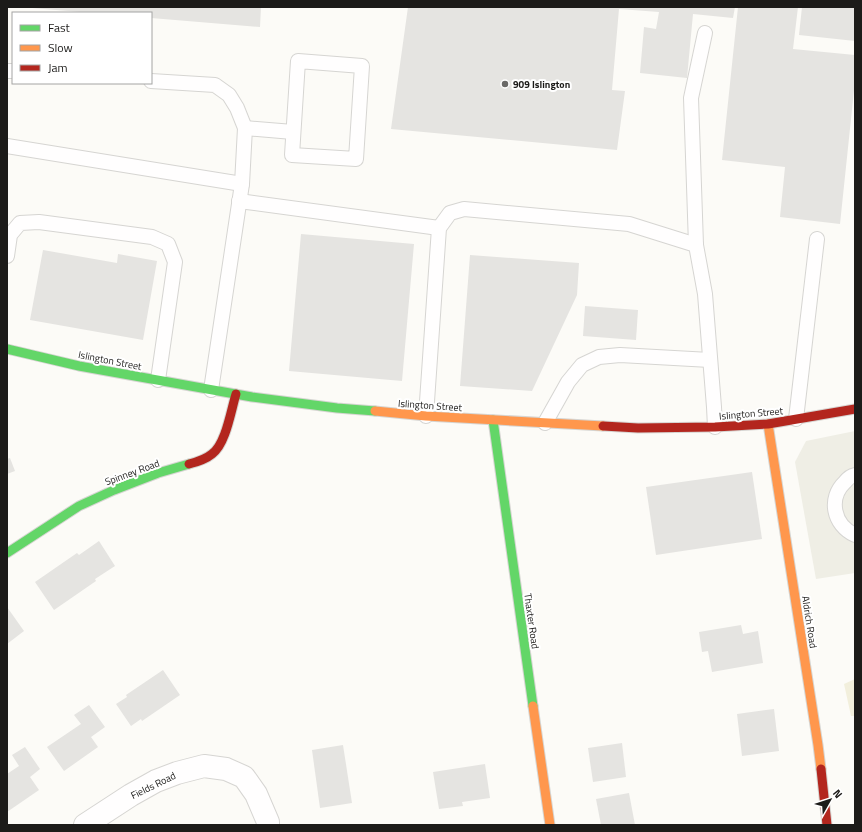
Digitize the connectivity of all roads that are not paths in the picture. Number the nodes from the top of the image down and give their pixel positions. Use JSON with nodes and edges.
{"nodes":[{"id":1,"x":705,"y":33,"type":"dead end"},
{"id":2,"x":152,"y":81,"type":"edge"},
{"id":3,"x":245,"y":128,"type":"junction"},
{"id":4,"x":293,"y":132,"type":"junction"},
{"id":5,"x":7,"y":146,"type":"edge"},
{"id":6,"x":242,"y":184,"type":"junction"},
{"id":7,"x":239,"y":201,"type":"junction"},
{"id":8,"x":439,"y":228,"type":"junction"},
{"id":9,"x":817,"y":240,"type":"dead end"},
{"id":10,"x":696,"y":245,"type":"junction"},
{"id":11,"x":7,"y":256,"type":"edge"},
{"id":12,"x":7,"y":349,"type":"edge"},
{"id":13,"x":710,"y":360,"type":"junction"},
{"id":14,"x":158,"y":380,"type":"junction"},
{"id":15,"x":211,"y":390,"type":"junction"},
{"id":16,"x":236,"y":394,"type":"junction"},
{"id":17,"x":855,"y":409,"type":"edge"},
{"id":18,"x":426,"y":416,"type":"junction"},
{"id":19,"x":796,"y":419,"type":"junction"},
{"id":20,"x":492,"y":420,"type":"junction"},
{"id":21,"x":545,"y":423,"type":"junction"},
{"id":22,"x":768,"y":424,"type":"junction"},
{"id":23,"x":714,"y":427,"type":"junction"},
{"id":24,"x":855,"y":475,"type":"edge"},
{"id":25,"x":855,"y":535,"type":"edge"},
{"id":26,"x":7,"y":553,"type":"edge"},
{"id":27,"x":85,"y":825,"type":"edge"},
{"id":28,"x":268,"y":825,"type":"edge"},
{"id":29,"x":550,"y":825,"type":"edge"},
{"id":30,"x":827,"y":825,"type":"edge"}],
"edges":[{"from":1,"to":10,"type":"lane"},
{"from":2,"to":3,"type":"lane"},
{"from":3,"to":4,"type":"lane"},
{"from":3,"to":6,"type":"lane"},
{"from":4,"to":4,"type":"lane"},
{"from":5,"to":6,"type":"lane"},
{"from":6,"to":7,"type":"lane"},
{"from":7,"to":8,"type":"lane"},
{"from":7,"to":15,"type":"lane"},
{"from":8,"to":10,"type":"lane"},
{"from":8,"to":18,"type":"lane"},
{"from":9,"to":19,"type":"lane"},
{"from":10,"to":13,"type":"lane"},
{"from":11,"to":14,"type":"lane"},
{"from":12,"to":14,"type":"street","name":"Islington Street"},
{"from":13,"to":21,"type":"lane"},
{"from":13,"to":23,"type":"lane"},
{"from":14,"to":15,"type":"street","name":"Islington Street"},
{"from":15,"to":16,"type":"street","name":"Islington Street"},
{"from":16,"to":18,"type":"street","name":"Islington Street"},
{"from":16,"to":26,"type":"street","name":"Spinney Road"},
{"from":17,"to":19,"type":"street","name":"Islington Street"},
{"from":18,"to":20,"type":"street","name":"Islington Street"},
{"from":19,"to":22,"type":"street","name":"Islington Street"},
{"from":20,"to":21,"type":"street","name":"Islington Street"},
{"from":20,"to":29,"type":"street","name":"Thaxter Road"},
{"from":21,"to":23,"type":"street","name":"Islington Street"},
{"from":22,"to":23,"type":"street","name":"Islington Street"},
{"from":22,"to":30,"type":"street","name":"Aldrich Road"},
{"from":24,"to":25,"type":"lane"},
{"from":27,"to":28,"type":"street","name":"Fields Road"}]}
